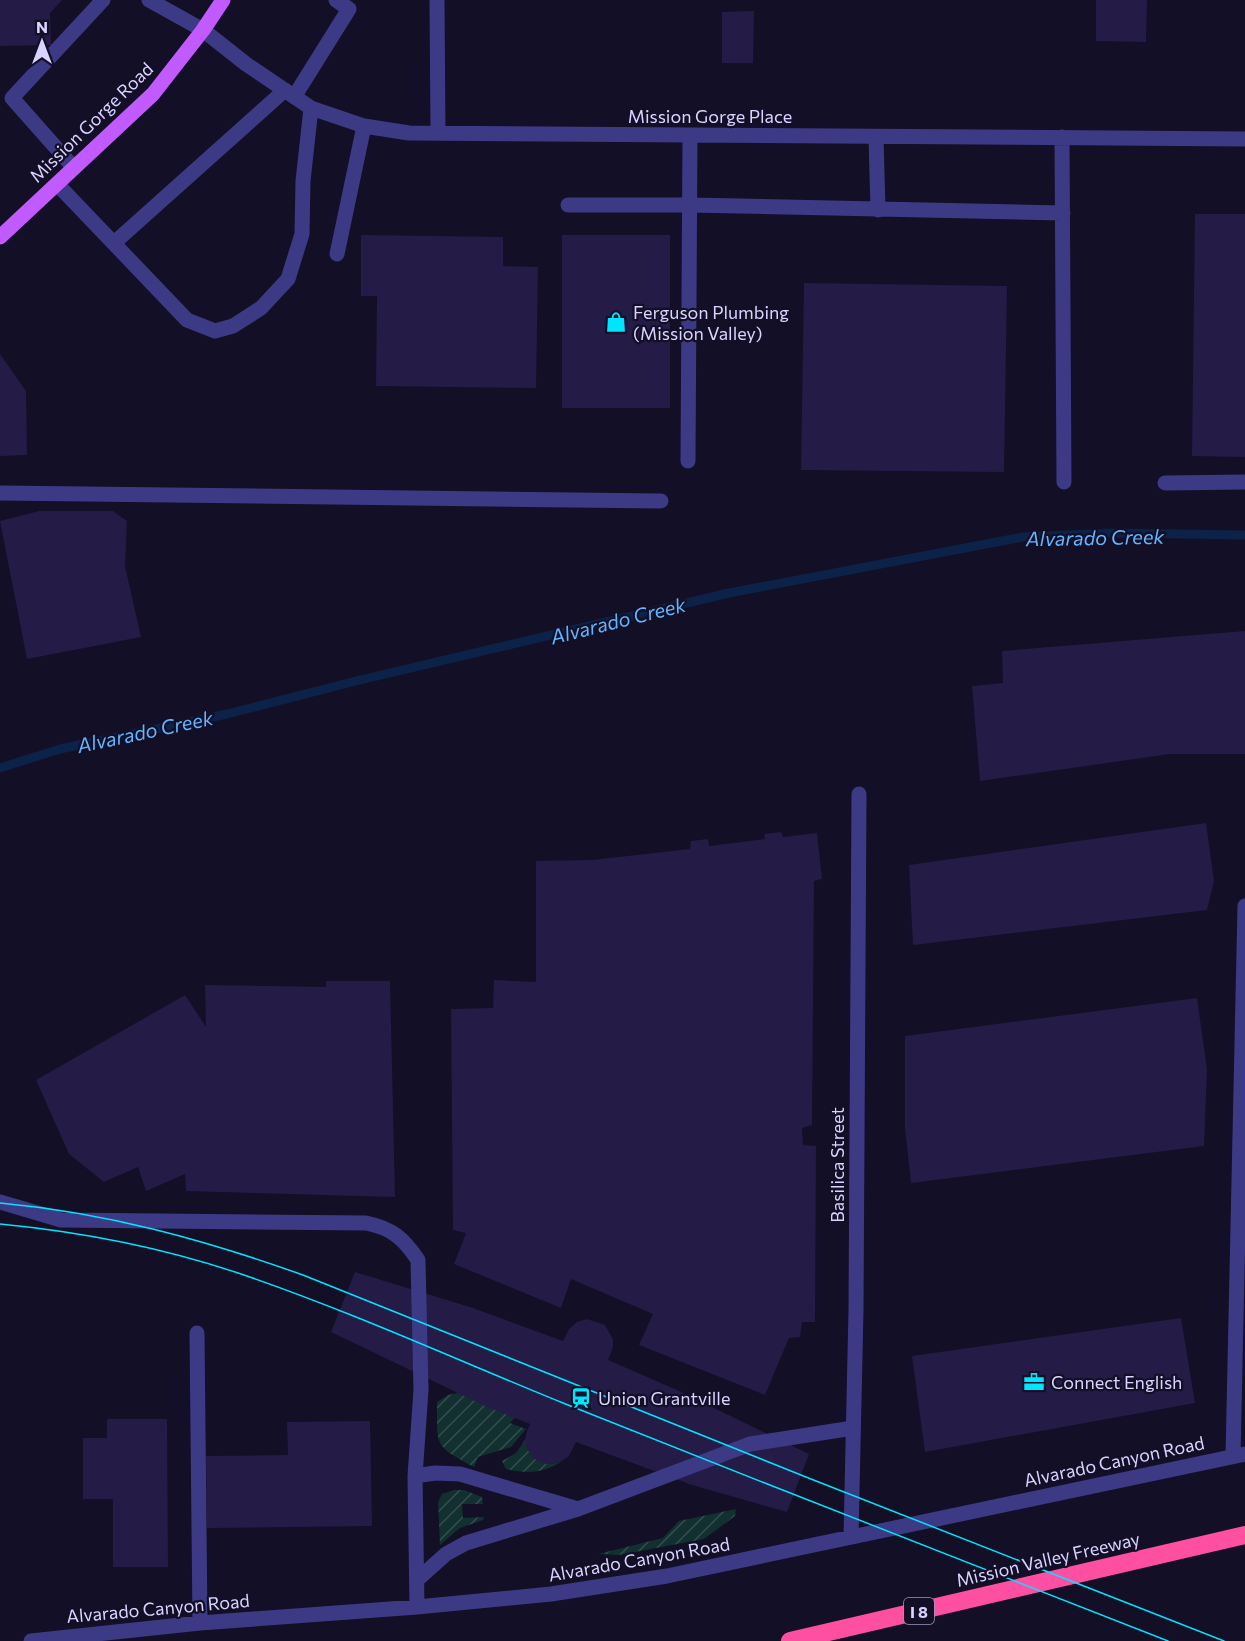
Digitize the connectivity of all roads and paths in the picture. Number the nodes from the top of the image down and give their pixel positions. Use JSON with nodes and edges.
{"nodes":[{"id":1,"x":103,"y":0,"type":"edge"},
{"id":2,"x":148,"y":0,"type":"edge"},
{"id":3,"x":223,"y":0,"type":"edge"},
{"id":4,"x":336,"y":0,"type":"edge"},
{"id":5,"x":437,"y":0,"type":"edge"},
{"id":6,"x":203,"y":30,"type":"junction"},
{"id":7,"x":290,"y":94,"type":"junction"},
{"id":8,"x":311,"y":108,"type":"junction"},
{"id":9,"x":364,"y":126,"type":"junction"},
{"id":10,"x":438,"y":133,"type":"junction"},
{"id":11,"x":690,"y":135,"type":"junction"},
{"id":12,"x":876,"y":137,"type":"junction"},
{"id":13,"x":1062,"y":137,"type":"junction"},
{"id":14,"x":1245,"y":140,"type":"edge"},
{"id":15,"x":74,"y":168,"type":"junction"},
{"id":16,"x":57,"y":184,"type":"junction"},
{"id":17,"x":568,"y":205,"type":"dead end"},
{"id":18,"x":690,"y":205,"type":"junction"},
{"id":19,"x":878,"y":210,"type":"junction"},
{"id":20,"x":1063,"y":213,"type":"junction"},
{"id":21,"x":0,"y":237,"type":"edge"},
{"id":22,"x":114,"y":243,"type":"junction"},
{"id":23,"x":337,"y":254,"type":"dead end"},
{"id":24,"x":688,"y":461,"type":"dead end"},
{"id":25,"x":1064,"y":482,"type":"dead end"},
{"id":26,"x":1245,"y":482,"type":"edge"},
{"id":27,"x":1166,"y":483,"type":"dead end"},
{"id":28,"x":0,"y":493,"type":"edge"},
{"id":29,"x":661,"y":501,"type":"dead end"},
{"id":30,"x":859,"y":794,"type":"dead end"},
{"id":31,"x":1245,"y":906,"type":"edge"},
{"id":32,"x":0,"y":1202,"type":"edge"},
{"id":33,"x":198,"y":1333,"type":"dead end"},
{"id":34,"x":853,"y":1428,"type":"junction"},
{"id":35,"x":1239,"y":1455,"type":"edge"},
{"id":36,"x":415,"y":1476,"type":"junction"},
{"id":37,"x":578,"y":1509,"type":"junction"},
{"id":38,"x":1245,"y":1535,"type":"edge"},
{"id":39,"x":851,"y":1537,"type":"junction"},
{"id":40,"x":417,"y":1580,"type":"junction"},
{"id":41,"x":417,"y":1607,"type":"junction"},
{"id":42,"x":200,"y":1623,"type":"junction"},
{"id":43,"x":31,"y":1641,"type":"edge"},
{"id":44,"x":790,"y":1641,"type":"edge"}],
"edges":[{"from":1,"to":15,"type":"street"},
{"from":2,"to":6,"type":"street","name":"Mission Gorge Place"},
{"from":3,"to":6,"type":"main road","name":"Mission Gorge Road"},
{"from":4,"to":7,"type":"street"},
{"from":5,"to":10,"type":"street"},
{"from":6,"to":7,"type":"street","name":"Mission Gorge Place"},
{"from":6,"to":15,"type":"main road","name":"Mission Gorge Road"},
{"from":7,"to":8,"type":"street","name":"Mission Gorge Place"},
{"from":7,"to":22,"type":"street"},
{"from":8,"to":9,"type":"street","name":"Mission Gorge Place"},
{"from":8,"to":22,"type":"street"},
{"from":9,"to":10,"type":"street","name":"Mission Gorge Place"},
{"from":9,"to":23,"type":"street"},
{"from":10,"to":11,"type":"street","name":"Mission Gorge Place"},
{"from":11,"to":12,"type":"street","name":"Mission Gorge Place"},
{"from":11,"to":18,"type":"street"},
{"from":12,"to":13,"type":"street","name":"Mission Gorge Place"},
{"from":12,"to":19,"type":"street"},
{"from":13,"to":14,"type":"street","name":"Mission Gorge Place"},
{"from":13,"to":20,"type":"street"},
{"from":15,"to":16,"type":"main road","name":"Mission Gorge Road"},
{"from":16,"to":21,"type":"main road","name":"Mission Gorge Road"},
{"from":16,"to":22,"type":"street"},
{"from":17,"to":18,"type":"street"},
{"from":18,"to":19,"type":"street"},
{"from":18,"to":24,"type":"street"},
{"from":19,"to":20,"type":"street"},
{"from":20,"to":25,"type":"street"},
{"from":26,"to":27,"type":"street"},
{"from":28,"to":29,"type":"street"},
{"from":30,"to":34,"type":"street","name":"Basilica Street"},
{"from":31,"to":35,"type":"street"},
{"from":32,"to":36,"type":"street"},
{"from":33,"to":42,"type":"street"},
{"from":34,"to":37,"type":"street"},
{"from":34,"to":39,"type":"street","name":"Basilica Street"},
{"from":35,"to":39,"type":"street","name":"Alvarado Canyon Road"},
{"from":36,"to":37,"type":"street"},
{"from":36,"to":40,"type":"street"},
{"from":37,"to":40,"type":"street"},
{"from":38,"to":44,"type":"highway","name":"Mission Valley Freeway","number":"I 8"},
{"from":39,"to":41,"type":"street","name":"Alvarado Canyon Road"},
{"from":40,"to":41,"type":"street"},
{"from":41,"to":42,"type":"street","name":"Alvarado Canyon Road"},
{"from":42,"to":43,"type":"street","name":"Alvarado Canyon Road"}]}
